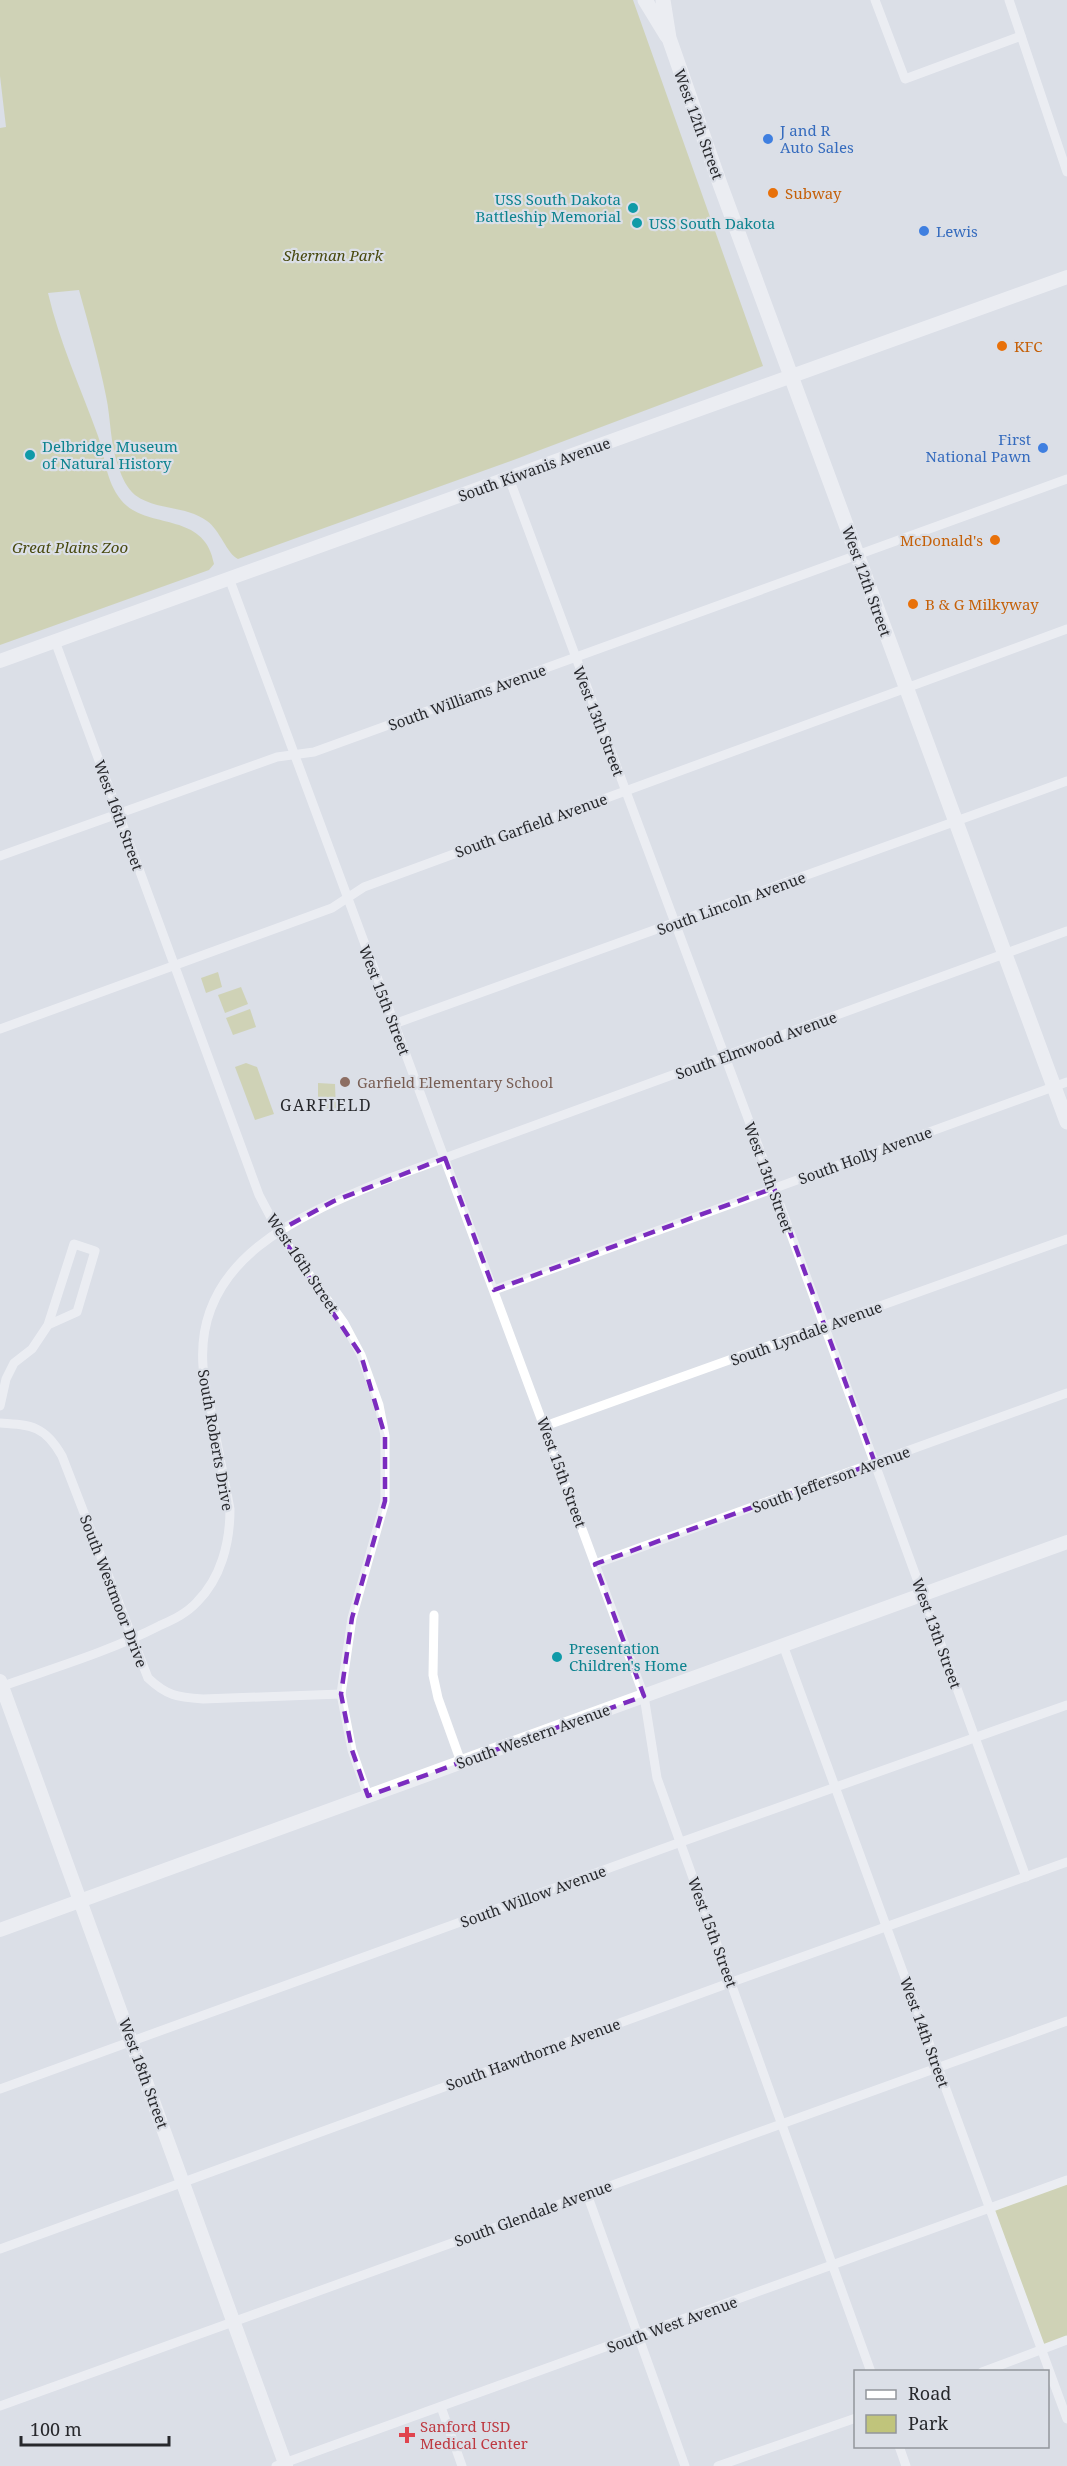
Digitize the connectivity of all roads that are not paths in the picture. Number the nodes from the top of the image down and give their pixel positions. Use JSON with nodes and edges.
{"nodes":[{"id":1,"x":645,"y":0,"type":"edge"},
{"id":2,"x":663,"y":0,"type":"edge"},
{"id":3,"x":875,"y":0,"type":"edge"},
{"id":4,"x":1009,"y":0,"type":"edge"},
{"id":5,"x":1022,"y":36,"type":"junction"},
{"id":6,"x":669,"y":38,"type":"junction"},
{"id":7,"x":1067,"y":172,"type":"edge"},
{"id":8,"x":1067,"y":277,"type":"edge"},
{"id":9,"x":791,"y":377,"type":"junction"},
{"id":10,"x":509,"y":478,"type":"junction"},
{"id":11,"x":1067,"y":478,"type":"edge"},
{"id":12,"x":857,"y":555,"type":"junction"},
{"id":13,"x":230,"y":578,"type":"junction"},
{"id":14,"x":1067,"y":629,"type":"edge"},
{"id":15,"x":55,"y":641,"type":"junction"},
{"id":16,"x":575,"y":658,"type":"junction"},
{"id":17,"x":0,"y":661,"type":"edge"},
{"id":18,"x":906,"y":688,"type":"junction"},
{"id":19,"x":295,"y":755,"type":"junction"},
{"id":20,"x":1067,"y":781,"type":"edge"},
{"id":21,"x":625,"y":791,"type":"junction"},
{"id":22,"x":118,"y":813,"type":"junction"},
{"id":23,"x":956,"y":821,"type":"junction"},
{"id":24,"x":0,"y":856,"type":"edge"},
{"id":25,"x":347,"y":898,"type":"junction"},
{"id":26,"x":674,"y":923,"type":"junction"},
{"id":27,"x":1067,"y":931,"type":"edge"},
{"id":28,"x":1005,"y":954,"type":"junction"},
{"id":29,"x":173,"y":964,"type":"junction"},
{"id":30,"x":394,"y":1024,"type":"junction"},
{"id":31,"x":0,"y":1029,"type":"edge"},
{"id":32,"x":724,"y":1056,"type":"junction"},
{"id":33,"x":1060,"y":1084,"type":"edge"},
{"id":34,"x":1067,"y":1122,"type":"edge"},
{"id":35,"x":445,"y":1158,"type":"junction"},
{"id":36,"x":774,"y":1188,"type":"junction"},
{"id":37,"x":278,"y":1231,"type":"junction"},
{"id":38,"x":1067,"y":1239,"type":"edge"},
{"id":39,"x":494,"y":1290,"type":"junction"},
{"id":40,"x":48,"y":1325,"type":"junction"},
{"id":41,"x":824,"y":1326,"type":"junction"},
{"id":42,"x":1067,"y":1393,"type":"edge"},
{"id":43,"x":0,"y":1406,"type":"edge"},
{"id":44,"x":0,"y":1424,"type":"edge"},
{"id":45,"x":545,"y":1426,"type":"junction"},
{"id":46,"x":875,"y":1463,"type":"junction"},
{"id":47,"x":1067,"y":1542,"type":"edge"},
{"id":48,"x":595,"y":1564,"type":"junction"},
{"id":49,"x":923,"y":1594,"type":"junction"},
{"id":50,"x":434,"y":1616,"type":"dead end"},
{"id":51,"x":132,"y":1640,"type":"junction"},
{"id":52,"x":783,"y":1645,"type":"junction"},
{"id":53,"x":1,"y":1685,"type":"edge"},
{"id":54,"x":341,"y":1694,"type":"junction"},
{"id":55,"x":644,"y":1696,"type":"junction"},
{"id":56,"x":1067,"y":1705,"type":"edge"},
{"id":57,"x":976,"y":1736,"type":"junction"},
{"id":58,"x":461,"y":1762,"type":"junction"},
{"id":59,"x":835,"y":1787,"type":"junction"},
{"id":60,"x":368,"y":1796,"type":"junction"},
{"id":61,"x":681,"y":1842,"type":"junction"},
{"id":62,"x":1067,"y":1862,"type":"edge"},
{"id":63,"x":1026,"y":1877,"type":"junction"},
{"id":64,"x":81,"y":1900,"type":"junction"},
{"id":65,"x":886,"y":1927,"type":"junction"},
{"id":66,"x":0,"y":1930,"type":"edge"},
{"id":67,"x":732,"y":1982,"type":"junction"},
{"id":68,"x":1067,"y":2021,"type":"edge"},
{"id":69,"x":132,"y":2042,"type":"junction"},
{"id":70,"x":938,"y":2069,"type":"junction"},
{"id":71,"x":0,"y":2090,"type":"edge"},
{"id":72,"x":781,"y":2123,"type":"junction"},
{"id":73,"x":1067,"y":2180,"type":"edge"},
{"id":74,"x":183,"y":2182,"type":"junction"},
{"id":75,"x":587,"y":2194,"type":"junction"},
{"id":76,"x":989,"y":2208,"type":"junction"},
{"id":77,"x":0,"y":2249,"type":"edge"},
{"id":78,"x":833,"y":2265,"type":"junction"},
{"id":79,"x":234,"y":2323,"type":"junction"},
{"id":80,"x":638,"y":2336,"type":"junction"},
{"id":81,"x":1067,"y":2340,"type":"edge"},
{"id":82,"x":1042,"y":2349,"type":"junction"},
{"id":83,"x":870,"y":2370,"type":"edge"},
{"id":84,"x":987,"y":2370,"type":"edge"},
{"id":85,"x":0,"y":2406,"type":"edge"},
{"id":86,"x":441,"y":2407,"type":"junction"},
{"id":87,"x":854,"y":2418,"type":"edge"},
{"id":88,"x":1067,"y":2419,"type":"edge"},
{"id":89,"x":900,"y":2448,"type":"edge"},
{"id":90,"x":282,"y":2465,"type":"edge"},
{"id":91,"x":462,"y":2466,"type":"edge"},
{"id":92,"x":685,"y":2466,"type":"edge"},
{"id":93,"x":718,"y":2466,"type":"edge"},
{"id":94,"x":906,"y":2466,"type":"edge"}],
"edges":[{"from":1,"to":6,"type":"main road","name":"West 12th Street"},
{"from":2,"to":6,"type":"main road","name":"West 12th Street"},
{"from":3,"to":5,"type":"street"},
{"from":4,"to":5,"type":"street"},
{"from":5,"to":7,"type":"street"},
{"from":6,"to":9,"type":"main road","name":"West 12th Street"},
{"from":8,"to":9,"type":"street","name":"South Kiwanis Avenue"},
{"from":9,"to":10,"type":"street","name":"South Kiwanis Avenue"},
{"from":9,"to":12,"type":"main road","name":"West 12th Street"},
{"from":10,"to":13,"type":"street","name":"South Kiwanis Avenue"},
{"from":10,"to":16,"type":"street","name":"West 13th Street"},
{"from":11,"to":12,"type":"street","name":"South Williams Avenue"},
{"from":12,"to":16,"type":"street","name":"South Williams Avenue"},
{"from":12,"to":18,"type":"main road","name":"West 12th Street"},
{"from":13,"to":15,"type":"street","name":"South Kiwanis Avenue"},
{"from":13,"to":19,"type":"street","name":"West 15th Street"},
{"from":14,"to":18,"type":"street","name":"South Garfield Avenue"},
{"from":15,"to":17,"type":"street","name":"South Kiwanis Avenue"},
{"from":15,"to":22,"type":"street","name":"West 16th Street"},
{"from":16,"to":19,"type":"street","name":"South Williams Avenue"},
{"from":16,"to":21,"type":"street","name":"West 13th Street"},
{"from":18,"to":21,"type":"street","name":"South Garfield Avenue"},
{"from":18,"to":23,"type":"main road","name":"West 12th Street"},
{"from":19,"to":22,"type":"street","name":"South Williams Avenue"},
{"from":19,"to":25,"type":"street","name":"West 15th Street"},
{"from":20,"to":23,"type":"street","name":"South Lincoln Avenue"},
{"from":21,"to":25,"type":"street","name":"South Garfield Avenue"},
{"from":21,"to":26,"type":"street","name":"West 13th Street"},
{"from":22,"to":24,"type":"street","name":"South Williams Avenue"},
{"from":22,"to":29,"type":"street","name":"West 16th Street"},
{"from":23,"to":26,"type":"street","name":"South Lincoln Avenue"},
{"from":23,"to":28,"type":"main road","name":"West 12th Street"},
{"from":25,"to":29,"type":"street","name":"South Garfield Avenue"},
{"from":25,"to":30,"type":"street","name":"West 15th Street"},
{"from":26,"to":30,"type":"street","name":"South Lincoln Avenue"},
{"from":26,"to":32,"type":"street","name":"West 13th Street"},
{"from":27,"to":28,"type":"street","name":"South Elmwood Avenue"},
{"from":28,"to":32,"type":"street","name":"South Elmwood Avenue"},
{"from":28,"to":33,"type":"main road","name":"West 12th Street"},
{"from":29,"to":31,"type":"street","name":"South Garfield Avenue"},
{"from":29,"to":37,"type":"street","name":"West 16th Street"},
{"from":30,"to":35,"type":"street","name":"West 15th Street"},
{"from":32,"to":35,"type":"street","name":"South Elmwood Avenue"},
{"from":32,"to":36,"type":"street","name":"West 13th Street"},
{"from":33,"to":34,"type":"main road","name":"West 12th Street"},
{"from":33,"to":36,"type":"street","name":"South Holly Avenue"},
{"from":35,"to":37,"type":"street","name":"South Roberts Drive"},
{"from":35,"to":39,"type":"street","name":"West 15th Street"},
{"from":36,"to":39,"type":"street","name":"South Holly Avenue"},
{"from":36,"to":41,"type":"street","name":"West 13th Street"},
{"from":37,"to":51,"type":"street","name":"South Roberts Drive"},
{"from":37,"to":54,"type":"street","name":"West 16th Street"},
{"from":38,"to":41,"type":"street","name":"South Lyndale Avenue"},
{"from":39,"to":45,"type":"street","name":"West 15th Street"},
{"from":40,"to":40,"type":"street"},
{"from":40,"to":43,"type":"street"},
{"from":41,"to":45,"type":"street","name":"South Lyndale Avenue"},
{"from":41,"to":46,"type":"street","name":"West 13th Street"},
{"from":42,"to":46,"type":"street","name":"South Jefferson Avenue"},
{"from":44,"to":51,"type":"street","name":"South Westmoor Drive"},
{"from":45,"to":48,"type":"street","name":"West 15th Street"},
{"from":46,"to":48,"type":"street","name":"South Jefferson Avenue"},
{"from":46,"to":49,"type":"street","name":"West 13th Street"},
{"from":47,"to":49,"type":"street","name":"South Western Avenue"},
{"from":48,"to":55,"type":"street","name":"West 15th Street"},
{"from":49,"to":52,"type":"street","name":"South Western Avenue"},
{"from":49,"to":57,"type":"street","name":"West 13th Street"},
{"from":50,"to":58,"type":"street"},
{"from":51,"to":53,"type":"street","name":"South Roberts Drive"},
{"from":51,"to":54,"type":"street","name":"South Westmoor Drive"},
{"from":52,"to":55,"type":"street","name":"South Western Avenue"},
{"from":52,"to":59,"type":"street","name":"West 14th Street"},
{"from":53,"to":64,"type":"street","name":"West 18th Street"},
{"from":54,"to":60,"type":"street","name":"West 16th Street"},
{"from":55,"to":58,"type":"street","name":"South Western Avenue"},
{"from":55,"to":61,"type":"street","name":"West 15th Street"},
{"from":56,"to":57,"type":"street","name":"South Willow Avenue"},
{"from":57,"to":59,"type":"street","name":"South Willow Avenue"},
{"from":57,"to":63,"type":"street","name":"West 13th Street"},
{"from":58,"to":60,"type":"street","name":"South Western Avenue"},
{"from":59,"to":61,"type":"street","name":"South Willow Avenue"},
{"from":59,"to":65,"type":"street","name":"West 14th Street"},
{"from":60,"to":64,"type":"street","name":"South Western Avenue"},
{"from":61,"to":67,"type":"street","name":"West 15th Street"},
{"from":61,"to":69,"type":"street","name":"South Willow Avenue"},
{"from":62,"to":63,"type":"street","name":"South Hawthorne Avenue"},
{"from":63,"to":65,"type":"street","name":"South Hawthorne Avenue"},
{"from":64,"to":66,"type":"street","name":"South Western Avenue"},
{"from":64,"to":69,"type":"street","name":"West 18th Street"},
{"from":65,"to":67,"type":"street","name":"South Hawthorne Avenue"},
{"from":65,"to":70,"type":"street","name":"West 14th Street"},
{"from":67,"to":72,"type":"street","name":"West 15th Street"},
{"from":67,"to":74,"type":"street","name":"South Hawthorne Avenue"},
{"from":68,"to":70,"type":"street","name":"South Glendale Avenue"},
{"from":69,"to":71,"type":"street","name":"South Willow Avenue"},
{"from":69,"to":74,"type":"street","name":"West 18th Street"},
{"from":70,"to":72,"type":"street","name":"South Glendale Avenue"},
{"from":70,"to":76,"type":"street","name":"West 14th Street"},
{"from":72,"to":75,"type":"street","name":"South Glendale Avenue"},
{"from":72,"to":78,"type":"street","name":"West 15th Street"},
{"from":73,"to":76,"type":"street","name":"South West Avenue"},
{"from":74,"to":77,"type":"street","name":"South Hawthorne Avenue"},
{"from":74,"to":79,"type":"street","name":"West 18th Street"},
{"from":75,"to":79,"type":"street","name":"South Glendale Avenue"},
{"from":75,"to":80,"type":"street"},
{"from":76,"to":78,"type":"street","name":"South West Avenue"},
{"from":76,"to":82,"type":"street","name":"West 14th Street"},
{"from":78,"to":80,"type":"street","name":"South West Avenue"},
{"from":78,"to":83,"type":"street","name":"West 15th Street"},
{"from":79,"to":85,"type":"street","name":"South Glendale Avenue"},
{"from":79,"to":90,"type":"street","name":"West 18th Street"},
{"from":80,"to":86,"type":"street","name":"South West Avenue"},
{"from":80,"to":92,"type":"street"},
{"from":81,"to":82,"type":"street"},
{"from":82,"to":84,"type":"street"},
{"from":82,"to":88,"type":"street","name":"West 14th Street"},
{"from":86,"to":90,"type":"street","name":"South West Avenue"},
{"from":86,"to":91,"type":"street"},
{"from":87,"to":93,"type":"street"},
{"from":89,"to":94,"type":"street"}]}
